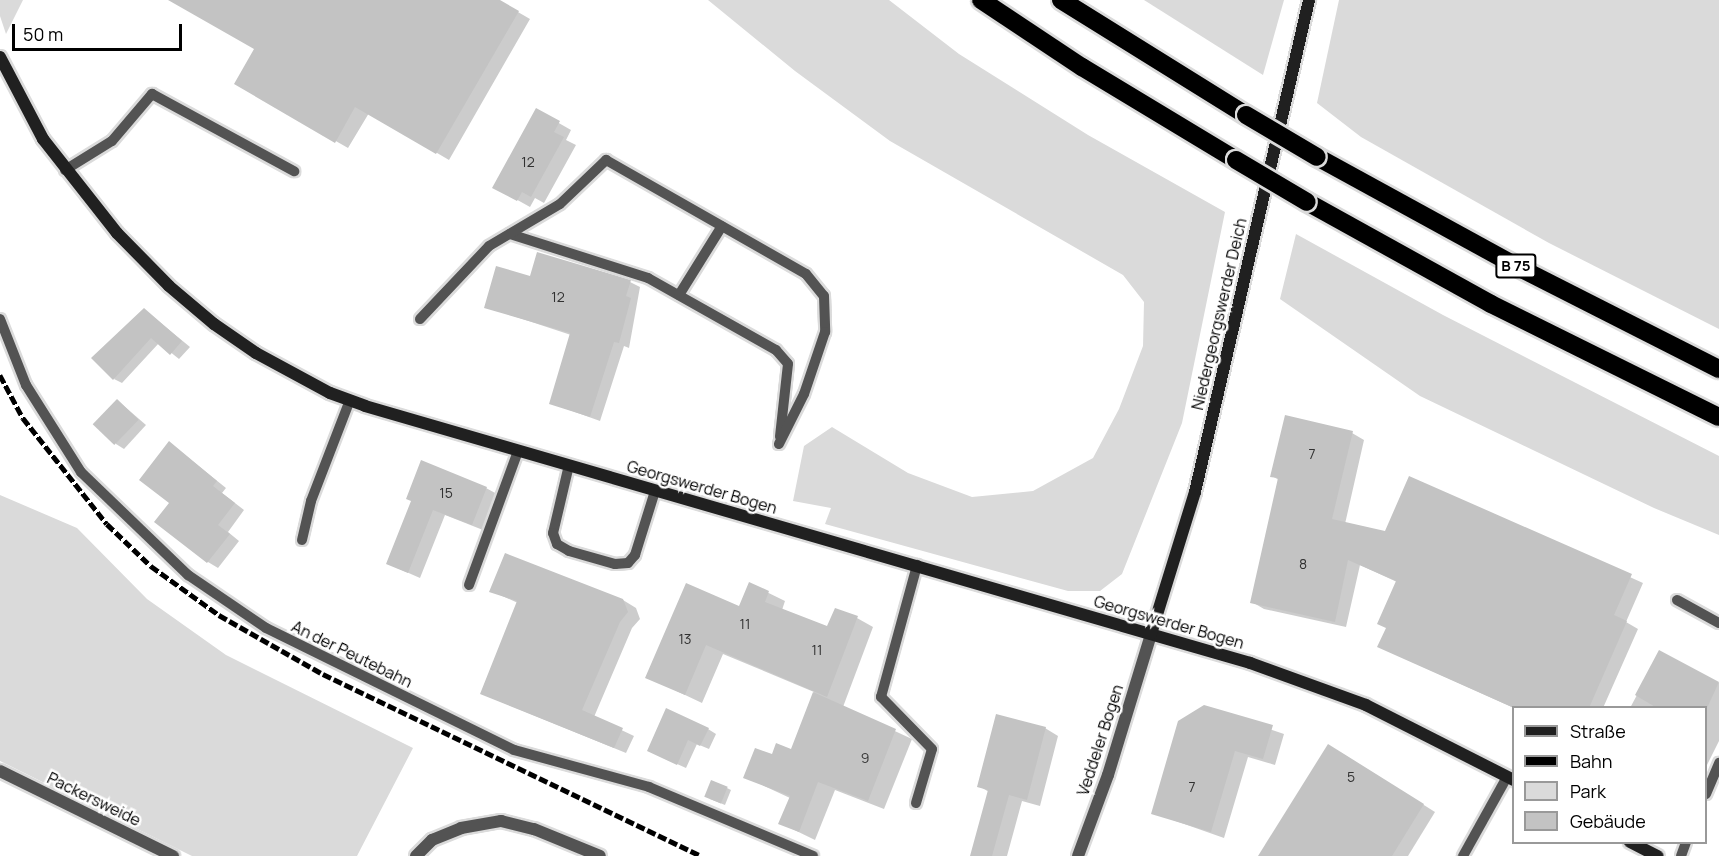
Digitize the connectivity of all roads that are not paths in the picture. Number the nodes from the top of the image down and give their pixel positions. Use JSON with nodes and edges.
{"nodes":[{"id":1,"x":981,"y":0,"type":"edge"},
{"id":2,"x":1061,"y":0,"type":"edge"},
{"id":3,"x":1309,"y":0,"type":"edge"},
{"id":4,"x":0,"y":57,"type":"edge"},
{"id":5,"x":65,"y":170,"type":"junction"},
{"id":6,"x":294,"y":171,"type":"dead end"},
{"id":7,"x":722,"y":226,"type":"junction"},
{"id":8,"x":510,"y":234,"type":"junction"},
{"id":9,"x":679,"y":295,"type":"junction"},
{"id":10,"x":0,"y":319,"type":"edge"},
{"id":11,"x":420,"y":319,"type":"dead end"},
{"id":12,"x":1719,"y":369,"type":"edge"},
{"id":13,"x":350,"y":400,"type":"junction"},
{"id":14,"x":1719,"y":417,"type":"edge"},
{"id":15,"x":518,"y":451,"type":"junction"},
{"id":16,"x":569,"y":465,"type":"junction"},
{"id":17,"x":655,"y":491,"type":"junction"},
{"id":18,"x":302,"y":540,"type":"dead end"},
{"id":19,"x":917,"y":565,"type":"junction"},
{"id":20,"x":469,"y":585,"type":"dead end"},
{"id":21,"x":1677,"y":600,"type":"dead end"},
{"id":22,"x":1719,"y":623,"type":"edge"},
{"id":23,"x":1151,"y":634,"type":"junction"},
{"id":24,"x":1719,"y":763,"type":"edge"},
{"id":25,"x":0,"y":771,"type":"edge"},
{"id":26,"x":1510,"y":779,"type":"edge"},
{"id":27,"x":1707,"y":792,"type":"edge"},
{"id":28,"x":916,"y":803,"type":"dead end"},
{"id":29,"x":1636,"y":849,"type":"edge"},
{"id":30,"x":586,"y":854,"type":"edge"},
{"id":31,"x":173,"y":856,"type":"edge"},
{"id":32,"x":416,"y":856,"type":"edge"},
{"id":33,"x":600,"y":856,"type":"edge"},
{"id":34,"x":813,"y":856,"type":"edge"},
{"id":35,"x":1078,"y":856,"type":"edge"},
{"id":36,"x":1463,"y":856,"type":"edge"},
{"id":37,"x":1658,"y":856,"type":"edge"}],
"edges":[{"from":1,"to":14,"type":"highway","number":"B 75","bridge":true},
{"from":2,"to":12,"type":"highway","number":"B 75","bridge":true},
{"from":3,"to":23,"type":"street","name":"Niedergeorgswerder Deich"},
{"from":4,"to":5,"type":"street","name":"Georgswerder Bogen"},
{"from":5,"to":6,"type":"lane"},
{"from":5,"to":13,"type":"street","name":"Georgswerder Bogen"},
{"from":7,"to":8,"type":"lane"},
{"from":7,"to":9,"type":"lane"},
{"from":7,"to":9,"type":"lane"},
{"from":8,"to":9,"type":"lane"},
{"from":8,"to":11,"type":"lane"},
{"from":10,"to":34,"type":"lane","name":"An der Peutebahn"},
{"from":13,"to":15,"type":"street","name":"Georgswerder Bogen"},
{"from":13,"to":18,"type":"lane"},
{"from":15,"to":16,"type":"street","name":"Georgswerder Bogen"},
{"from":15,"to":20,"type":"lane"},
{"from":16,"to":17,"type":"street","name":"Georgswerder Bogen"},
{"from":16,"to":17,"type":"lane"},
{"from":17,"to":19,"type":"street","name":"Georgswerder Bogen"},
{"from":19,"to":23,"type":"street","name":"Georgswerder Bogen"},
{"from":19,"to":28,"type":"lane"},
{"from":21,"to":22,"type":"lane"},
{"from":23,"to":26,"type":"street","name":"Georgswerder Bogen"},
{"from":23,"to":35,"type":"street","name":"Veddeler Bogen"},
{"from":24,"to":27,"type":"lane"},
{"from":25,"to":31,"type":"street","name":"Packersweide"},
{"from":26,"to":36,"type":"lane"},
{"from":29,"to":37,"type":"street"},
{"from":30,"to":32,"type":"street"},
{"from":30,"to":33,"type":"street"}]}
